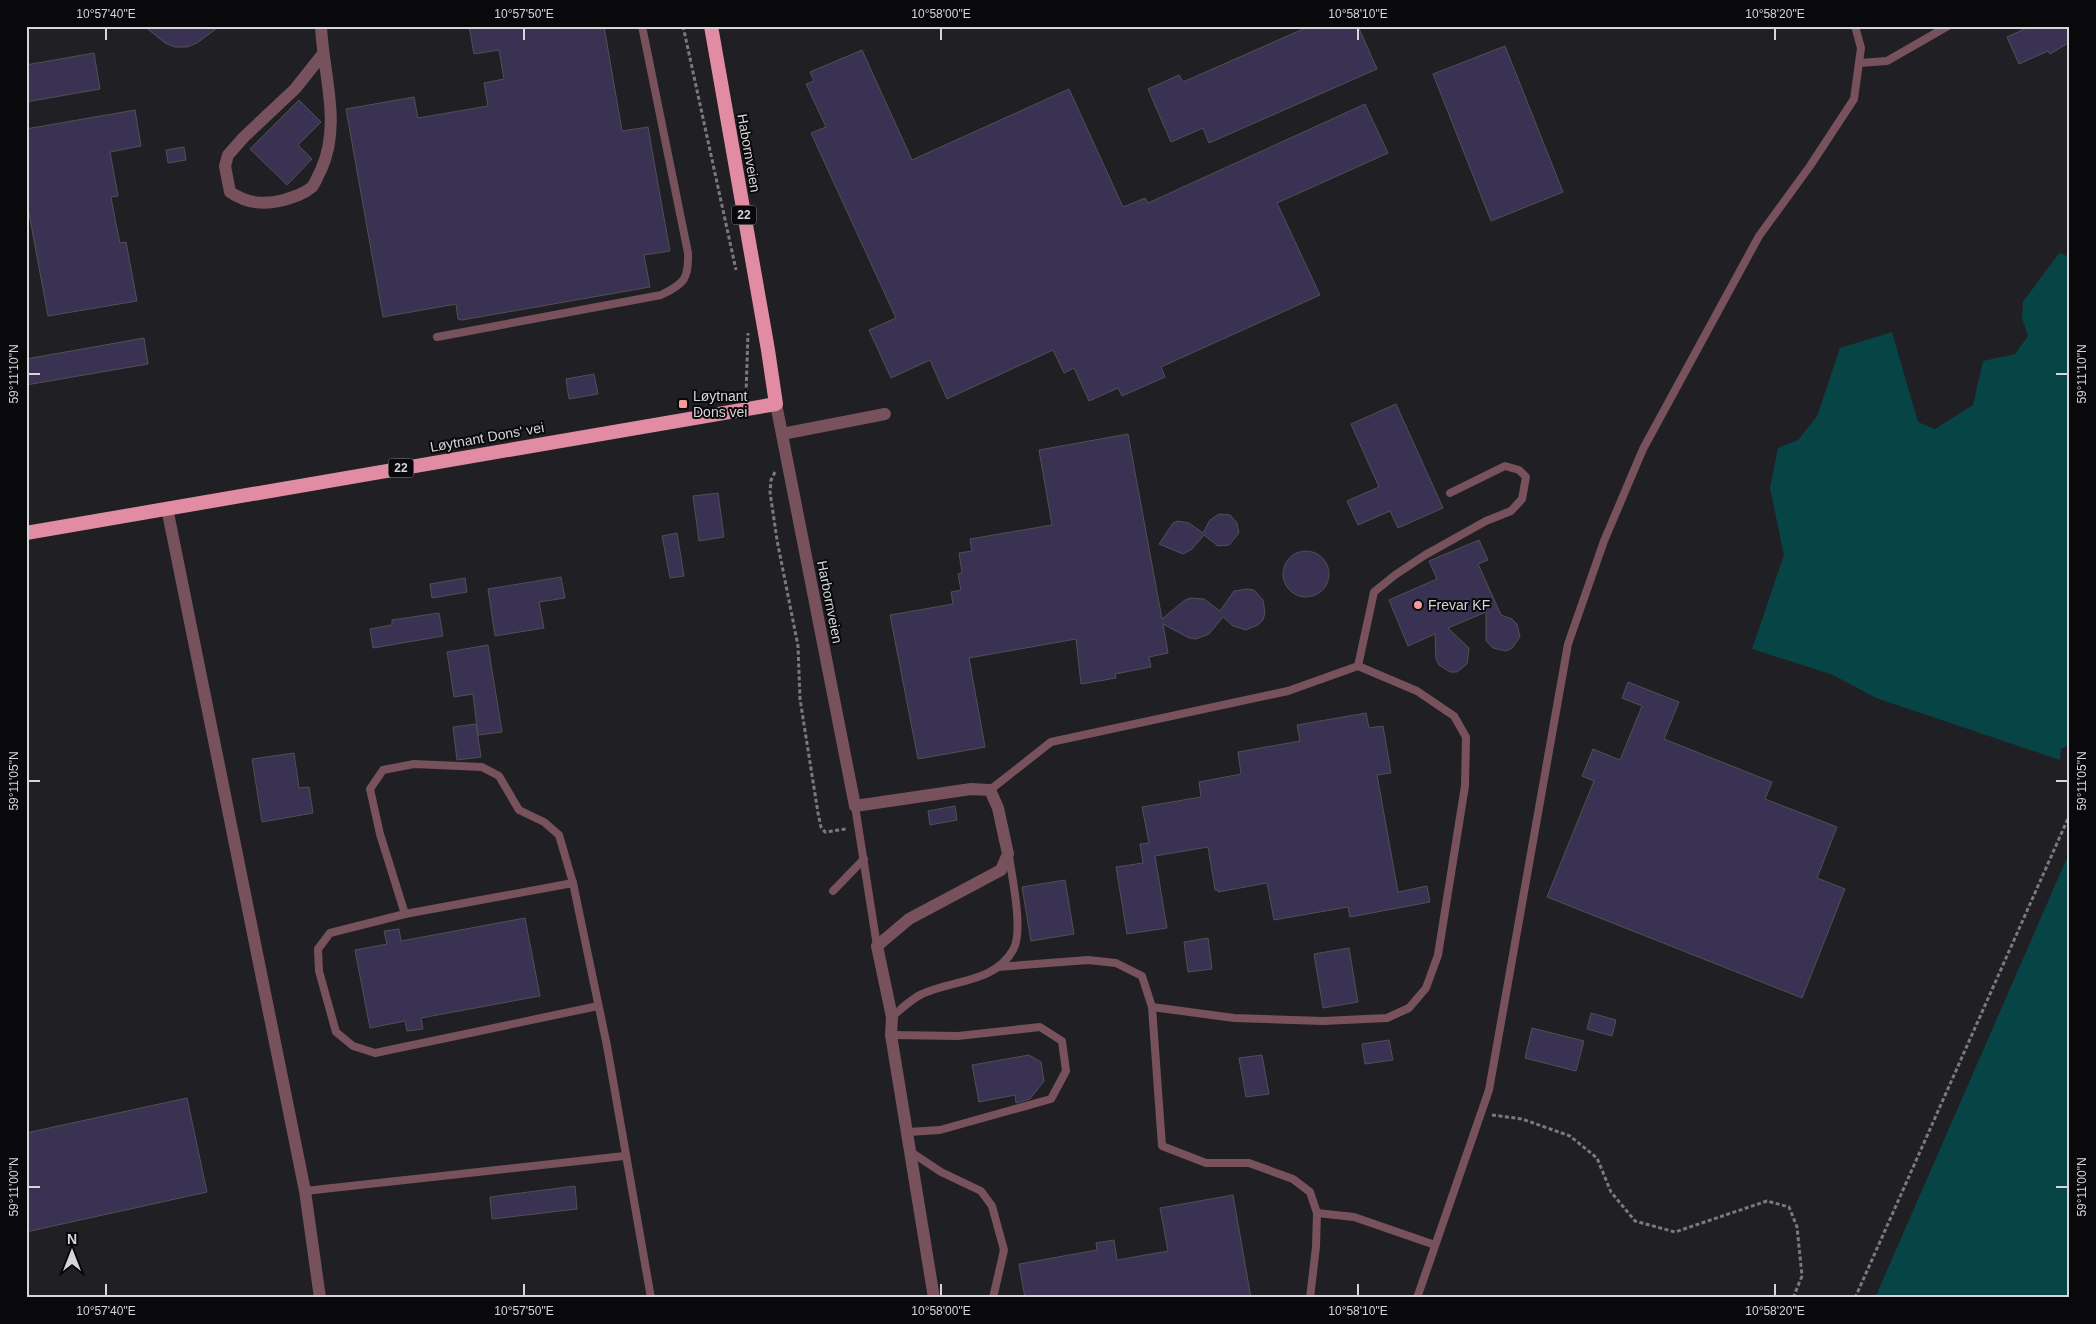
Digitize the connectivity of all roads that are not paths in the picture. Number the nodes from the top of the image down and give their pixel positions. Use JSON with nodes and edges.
{"nodes":[{"id":1,"x":320,"y":26,"type":"edge"},
{"id":2,"x":642,"y":26,"type":"edge"},
{"id":3,"x":710,"y":26,"type":"edge"},
{"id":4,"x":1855,"y":26,"type":"edge"},
{"id":5,"x":1948,"y":26,"type":"edge"},
{"id":6,"x":322,"y":55,"type":"junction"},
{"id":7,"x":1859,"y":63,"type":"junction"},
{"id":8,"x":436,"y":337,"type":"dead end"},
{"id":9,"x":776,"y":404,"type":"junction"},
{"id":10,"x":885,"y":414,"type":"dead end"},
{"id":11,"x":782,"y":434,"type":"junction"},
{"id":12,"x":1450,"y":493,"type":"dead end"},
{"id":13,"x":167,"y":508,"type":"junction"},
{"id":14,"x":26,"y":533,"type":"edge"},
{"id":15,"x":1358,"y":666,"type":"junction"},
{"id":16,"x":990,"y":790,"type":"junction"},
{"id":17,"x":855,"y":806,"type":"junction"},
{"id":18,"x":1008,"y":854,"type":"junction"},
{"id":19,"x":864,"y":859,"type":"junction"},
{"id":20,"x":573,"y":883,"type":"junction"},
{"id":21,"x":833,"y":891,"type":"dead end"},
{"id":22,"x":405,"y":914,"type":"junction"},
{"id":23,"x":877,"y":946,"type":"junction"},
{"id":24,"x":998,"y":967,"type":"junction"},
{"id":25,"x":598,"y":1006,"type":"junction"},
{"id":26,"x":1152,"y":1007,"type":"junction"},
{"id":27,"x":892,"y":1017,"type":"junction"},
{"id":28,"x":891,"y":1035,"type":"junction"},
{"id":29,"x":908,"y":1132,"type":"junction"},
{"id":30,"x":912,"y":1152,"type":"junction"},
{"id":31,"x":624,"y":1156,"type":"junction"},
{"id":32,"x":306,"y":1191,"type":"junction"},
{"id":33,"x":1317,"y":1213,"type":"junction"},
{"id":34,"x":1436,"y":1245,"type":"junction"},
{"id":35,"x":320,"y":1298,"type":"edge"},
{"id":36,"x":651,"y":1298,"type":"edge"},
{"id":37,"x":934,"y":1298,"type":"edge"},
{"id":38,"x":993,"y":1298,"type":"edge"},
{"id":39,"x":1310,"y":1298,"type":"edge"},
{"id":40,"x":1417,"y":1298,"type":"edge"}],
"edges":[{"from":1,"to":6,"type":"street"},
{"from":2,"to":8,"type":"lane"},
{"from":3,"to":9,"type":"highway","name":"Habornveien","number":"22"},
{"from":4,"to":7,"type":"lane"},
{"from":5,"to":7,"type":"lane"},
{"from":6,"to":6,"type":"street"},
{"from":7,"to":34,"type":"lane"},
{"from":9,"to":11,"type":"street","name":"Harbornveien"},
{"from":9,"to":13,"type":"highway","name":"Løytnant Dons' vei","number":"22"},
{"from":10,"to":11,"type":"street"},
{"from":11,"to":17,"type":"street","name":"Harbornveien"},
{"from":12,"to":15,"type":"lane"},
{"from":13,"to":14,"type":"highway","name":"Løytnant Dons' vei","number":"22"},
{"from":13,"to":32,"type":"street"},
{"from":15,"to":16,"type":"lane"},
{"from":15,"to":26,"type":"lane"},
{"from":16,"to":17,"type":"street"},
{"from":16,"to":18,"type":"street"},
{"from":17,"to":19,"type":"lane"},
{"from":18,"to":23,"type":"street"},
{"from":18,"to":24,"type":"lane"},
{"from":19,"to":21,"type":"lane"},
{"from":19,"to":23,"type":"lane"},
{"from":20,"to":22,"type":"lane"},
{"from":20,"to":22,"type":"lane"},
{"from":20,"to":25,"type":"lane"},
{"from":22,"to":25,"type":"lane"},
{"from":23,"to":27,"type":"street"},
{"from":24,"to":26,"type":"lane"},
{"from":24,"to":27,"type":"lane"},
{"from":25,"to":31,"type":"lane"},
{"from":26,"to":33,"type":"lane"},
{"from":27,"to":28,"type":"street"},
{"from":28,"to":29,"type":"street"},
{"from":28,"to":29,"type":"lane"},
{"from":29,"to":30,"type":"street"},
{"from":30,"to":37,"type":"street"},
{"from":30,"to":38,"type":"lane"},
{"from":31,"to":32,"type":"lane"},
{"from":31,"to":36,"type":"lane"},
{"from":32,"to":35,"type":"street"},
{"from":33,"to":34,"type":"lane"},
{"from":33,"to":39,"type":"lane"},
{"from":34,"to":40,"type":"lane"}]}
